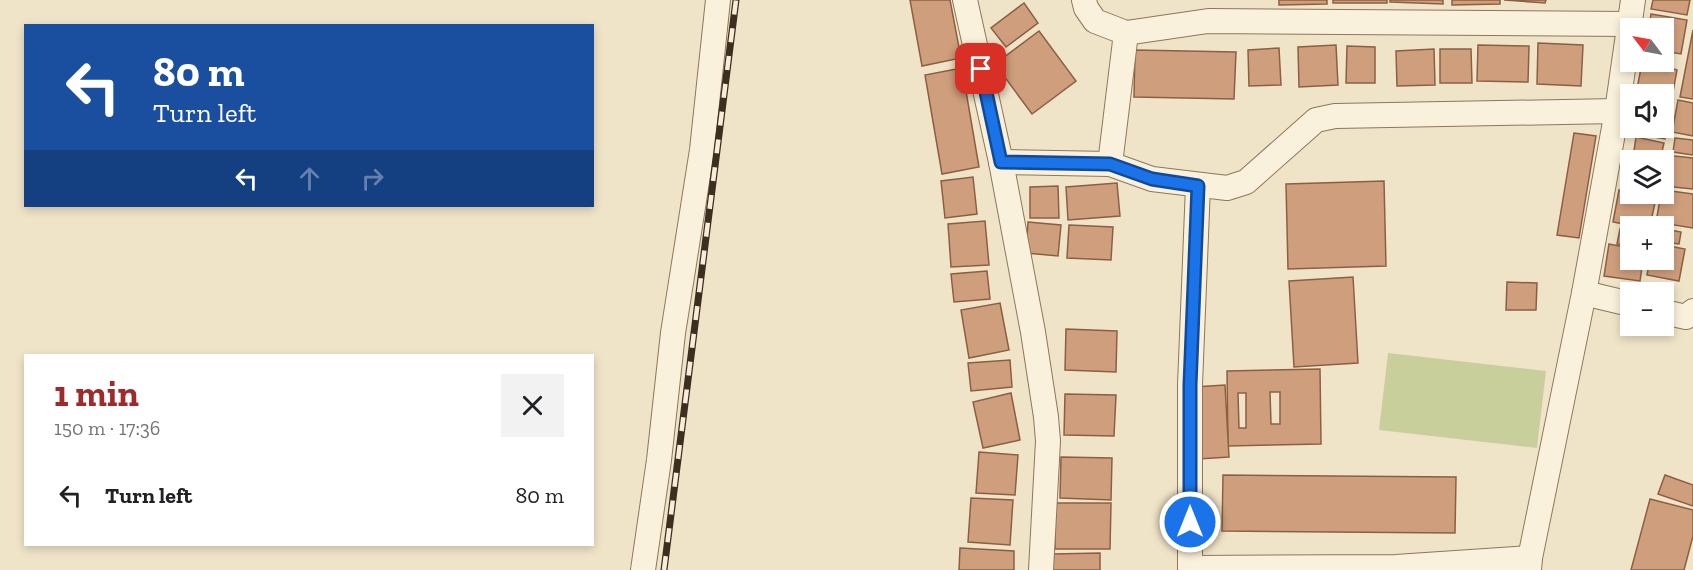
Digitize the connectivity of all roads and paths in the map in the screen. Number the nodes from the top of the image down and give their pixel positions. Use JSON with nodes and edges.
{"nodes":[{"id":1,"x":718,"y":0,"type":"edge"},
{"id":2,"x":965,"y":0,"type":"edge"},
{"id":3,"x":1084,"y":0,"type":"edge"},
{"id":4,"x":1209,"y":11,"type":"edge"},
{"id":5,"x":1631,"y":12,"type":"edge"},
{"id":6,"x":1126,"y":33,"type":"junction"},
{"id":7,"x":1617,"y":111,"type":"junction"},
{"id":8,"x":1001,"y":162,"type":"junction"},
{"id":9,"x":1110,"y":164,"type":"junction"},
{"id":10,"x":1198,"y":186,"type":"junction"},
{"id":11,"x":1584,"y":293,"type":"junction"},
{"id":12,"x":1620,"y":302,"type":"edge"},
{"id":13,"x":1693,"y":311,"type":"edge"},
{"id":14,"x":1674,"y":314,"type":"edge"},
{"id":15,"x":1530,"y":564,"type":"edge"},
{"id":16,"x":1190,"y":569,"type":"edge"},
{"id":17,"x":643,"y":570,"type":"edge"},
{"id":18,"x":1041,"y":570,"type":"edge"}],
"edges":[{"from":1,"to":17,"type":"street"},
{"from":2,"to":8,"type":"street"},
{"from":3,"to":6,"type":"street"},
{"from":4,"to":5,"type":"street"},
{"from":4,"to":6,"type":"street"},
{"from":5,"to":7,"type":"street"},
{"from":6,"to":9,"type":"street"},
{"from":7,"to":10,"type":"street"},
{"from":7,"to":11,"type":"street"},
{"from":8,"to":9,"type":"street"},
{"from":8,"to":18,"type":"street"},
{"from":9,"to":10,"type":"street"},
{"from":10,"to":16,"type":"street"},
{"from":11,"to":12,"type":"street"},
{"from":11,"to":15,"type":"street"},
{"from":13,"to":14,"type":"street"},
{"from":15,"to":16,"type":"street"}]}
